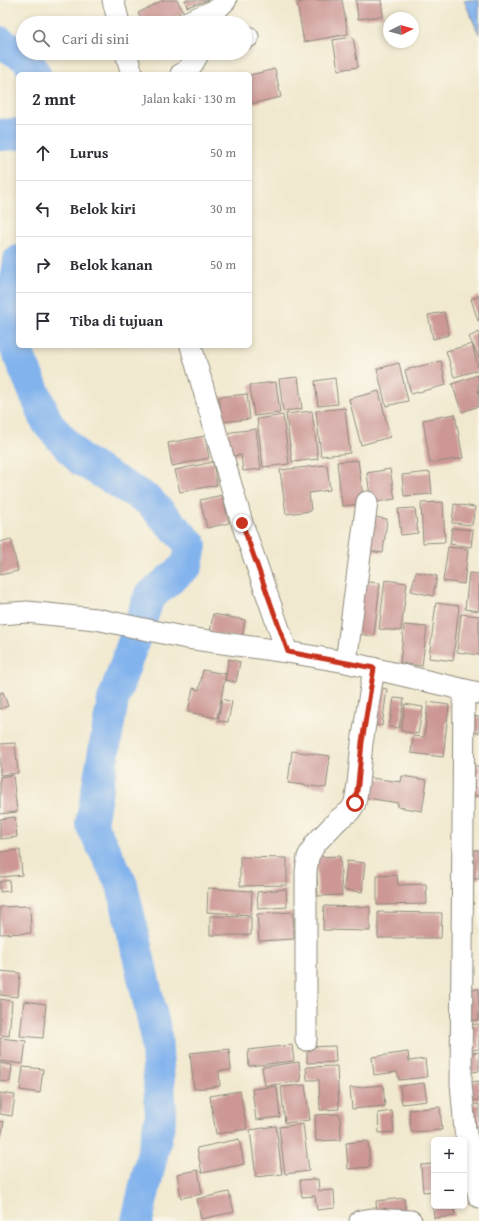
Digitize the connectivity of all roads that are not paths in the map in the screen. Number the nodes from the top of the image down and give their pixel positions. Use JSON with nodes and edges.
{"nodes":[{"id":1,"x":113,"y":0,"type":"edge"},
{"id":2,"x":226,"y":0,"type":"edge"},
{"id":3,"x":117,"y":16,"type":"edge"},
{"id":4,"x":202,"y":16,"type":"edge"},
{"id":5,"x":128,"y":60,"type":"edge"},
{"id":6,"x":195,"y":60,"type":"edge"},
{"id":7,"x":131,"y":72,"type":"edge"},
{"id":8,"x":186,"y":72,"type":"edge"},
{"id":9,"x":192,"y":348,"type":"edge"},
{"id":10,"x":367,"y":502,"type":"dead end"},
{"id":11,"x":0,"y":614,"type":"edge"},
{"id":12,"x":288,"y":652,"type":"junction"},
{"id":13,"x":346,"y":662,"type":"junction"},
{"id":14,"x":374,"y":668,"type":"junction"},
{"id":15,"x":472,"y":692,"type":"edge"},
{"id":16,"x":306,"y":1040,"type":"dead end"},
{"id":17,"x":479,"y":1197,"type":"edge"},
{"id":18,"x":360,"y":1221,"type":"edge"},
{"id":19,"x":411,"y":1221,"type":"edge"}],
"edges":[{"from":1,"to":3,"type":"street"},
{"from":2,"to":4,"type":"street"},
{"from":5,"to":7,"type":"street"},
{"from":6,"to":8,"type":"street"},
{"from":9,"to":12,"type":"street"},
{"from":10,"to":13,"type":"street"},
{"from":11,"to":12,"type":"street"},
{"from":12,"to":13,"type":"street"},
{"from":13,"to":14,"type":"street"},
{"from":14,"to":15,"type":"street"},
{"from":14,"to":16,"type":"street"},
{"from":15,"to":17,"type":"street"},
{"from":18,"to":19,"type":"street"}]}
